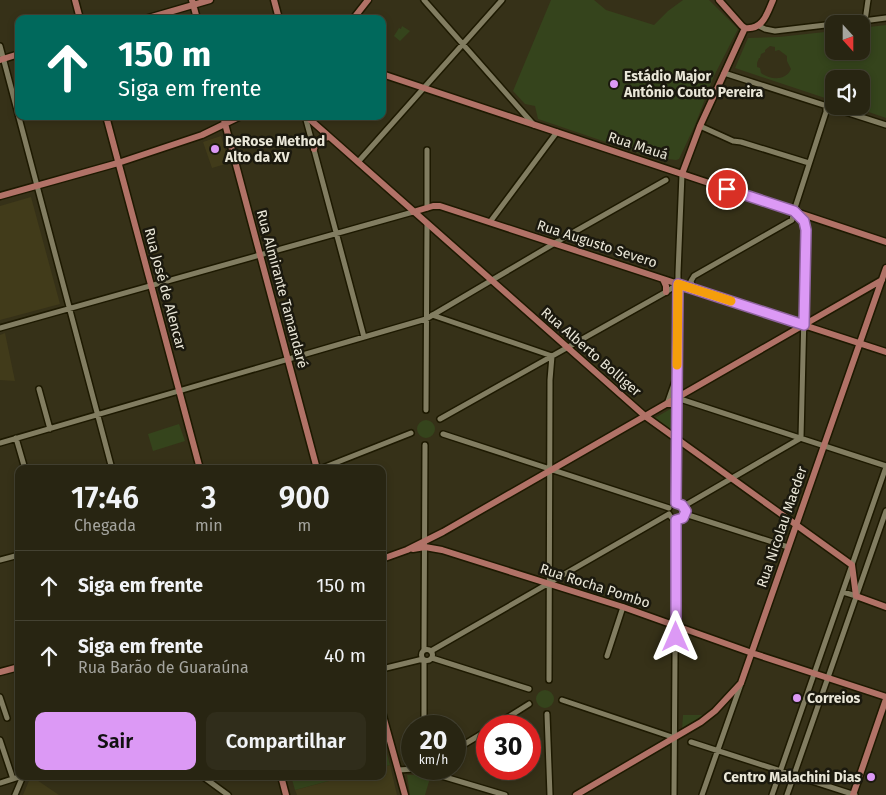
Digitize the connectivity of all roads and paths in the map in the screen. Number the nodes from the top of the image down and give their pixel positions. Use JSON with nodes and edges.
{"nodes":[{"id":1,"x":75,"y":0,"type":"edge"},
{"id":2,"x":210,"y":0,"type":"edge"},
{"id":3,"x":274,"y":0,"type":"edge"},
{"id":4,"x":368,"y":0,"type":"edge"},
{"id":5,"x":424,"y":0,"type":"edge"},
{"id":6,"x":502,"y":0,"type":"edge"},
{"id":7,"x":719,"y":0,"type":"edge"},
{"id":8,"x":773,"y":0,"type":"edge"},
{"id":9,"x":868,"y":0,"type":"edge"},
{"id":10,"x":192,"y":2,"type":"edge"},
{"id":11,"x":79,"y":15,"type":"edge"},
{"id":12,"x":155,"y":15,"type":"edge"},
{"id":13,"x":196,"y":15,"type":"edge"},
{"id":14,"x":278,"y":15,"type":"edge"},
{"id":15,"x":356,"y":15,"type":"edge"},
{"id":16,"x":866,"y":15,"type":"edge"},
{"id":17,"x":886,"y":18,"type":"edge"},
{"id":18,"x":870,"y":20,"type":"edge"},
{"id":19,"x":825,"y":25,"type":"edge"},
{"id":20,"x":759,"y":26,"type":"junction"},
{"id":21,"x":745,"y":28,"type":"junction"},
{"id":22,"x":463,"y":44,"type":"junction"},
{"id":23,"x":0,"y":46,"type":"edge"},
{"id":24,"x":15,"y":55,"type":"edge"},
{"id":25,"x":2,"y":59,"type":"edge"},
{"id":26,"x":724,"y":73,"type":"junction"},
{"id":27,"x":386,"y":75,"type":"edge"},
{"id":28,"x":424,"y":88,"type":"junction"},
{"id":29,"x":15,"y":106,"type":"edge"},
{"id":30,"x":825,"y":106,"type":"edge"},
{"id":31,"x":825,"y":115,"type":"edge"},
{"id":32,"x":854,"y":115,"type":"edge"},
{"id":33,"x":19,"y":120,"type":"edge"},
{"id":34,"x":107,"y":120,"type":"edge"},
{"id":35,"x":224,"y":120,"type":"edge"},
{"id":36,"x":234,"y":120,"type":"edge"},
{"id":37,"x":306,"y":120,"type":"edge"},
{"id":38,"x":310,"y":120,"type":"edge"},
{"id":39,"x":225,"y":125,"type":"junction"},
{"id":40,"x":535,"y":125,"type":"junction"},
{"id":41,"x":886,"y":125,"type":"edge"},
{"id":42,"x":700,"y":126,"type":"junction"},
{"id":43,"x":557,"y":132,"type":"junction"},
{"id":44,"x":329,"y":137,"type":"junction"},
{"id":45,"x":314,"y":149,"type":"junction"},
{"id":46,"x":427,"y":150,"type":"dead end"},
{"id":47,"x":358,"y":162,"type":"junction"},
{"id":48,"x":118,"y":163,"type":"junction"},
{"id":49,"x":809,"y":163,"type":"junction"},
{"id":50,"x":682,"y":174,"type":"junction"},
{"id":51,"x":666,"y":180,"type":"dead end"},
{"id":52,"x":37,"y":186,"type":"junction"},
{"id":53,"x":0,"y":196,"type":"edge"},
{"id":54,"x":427,"y":208,"type":"junction"},
{"id":55,"x":794,"y":211,"type":"junction"},
{"id":56,"x":413,"y":212,"type":"junction"},
{"id":57,"x":490,"y":222,"type":"junction"},
{"id":58,"x":427,"y":224,"type":"junction"},
{"id":59,"x":336,"y":233,"type":"junction"},
{"id":60,"x":886,"y":242,"type":"edge"},
{"id":61,"x":554,"y":244,"type":"junction"},
{"id":62,"x":260,"y":255,"type":"junction"},
{"id":63,"x":886,"y":268,"type":"edge"},
{"id":64,"x":663,"y":279,"type":"junction"},
{"id":65,"x":882,"y":280,"type":"junction"},
{"id":66,"x":491,"y":281,"type":"junction"},
{"id":67,"x":678,"y":284,"type":"junction"},
{"id":68,"x":151,"y":286,"type":"junction"},
{"id":69,"x":693,"y":288,"type":"junction"},
{"id":70,"x":666,"y":292,"type":"junction"},
{"id":71,"x":70,"y":309,"type":"junction"},
{"id":72,"x":432,"y":316,"type":"junction"},
{"id":73,"x":426,"y":319,"type":"junction"},
{"id":74,"x":804,"y":325,"type":"junction"},
{"id":75,"x":0,"y":328,"type":"edge"},
{"id":76,"x":364,"y":337,"type":"junction"},
{"id":77,"x":860,"y":343,"type":"junction"},
{"id":78,"x":567,"y":347,"type":"junction"},
{"id":79,"x":886,"y":352,"type":"edge"},
{"id":80,"x":552,"y":356,"type":"junction"},
{"id":81,"x":288,"y":360,"type":"junction"},
{"id":82,"x":677,"y":366,"type":"junction"},
{"id":83,"x":39,"y":389,"type":"dead end"},
{"id":84,"x":179,"y":391,"type":"junction"},
{"id":85,"x":677,"y":398,"type":"junction"},
{"id":86,"x":667,"y":404,"type":"junction"},
{"id":87,"x":677,"y":408,"type":"junction"},
{"id":88,"x":426,"y":410,"type":"dead end"},
{"id":89,"x":98,"y":415,"type":"junction"},
{"id":90,"x":645,"y":416,"type":"junction"},
{"id":91,"x":440,"y":419,"type":"dead end"},
{"id":92,"x":50,"y":429,"type":"junction"},
{"id":93,"x":677,"y":430,"type":"junction"},
{"id":94,"x":665,"y":431,"type":"junction"},
{"id":95,"x":411,"y":434,"type":"dead end"},
{"id":96,"x":443,"y":434,"type":"dead end"},
{"id":97,"x":16,"y":438,"type":"junction"},
{"id":98,"x":801,"y":438,"type":"junction"},
{"id":99,"x":677,"y":440,"type":"junction"},
{"id":100,"x":0,"y":443,"type":"edge"},
{"id":101,"x":426,"y":445,"type":"dead end"},
{"id":102,"x":824,"y":446,"type":"junction"},
{"id":103,"x":24,"y":465,"type":"edge"},
{"id":104,"x":111,"y":465,"type":"edge"},
{"id":105,"x":199,"y":465,"type":"edge"},
{"id":106,"x":318,"y":465,"type":"edge"},
{"id":107,"x":330,"y":465,"type":"edge"},
{"id":108,"x":886,"y":467,"type":"edge"},
{"id":109,"x":550,"y":470,"type":"junction"},
{"id":110,"x":731,"y":479,"type":"junction"},
{"id":111,"x":676,"y":503,"type":"junction"},
{"id":112,"x":684,"y":506,"type":"junction"},
{"id":113,"x":669,"y":511,"type":"junction"},
{"id":114,"x":886,"y":511,"type":"edge"},
{"id":115,"x":686,"y":514,"type":"junction"},
{"id":116,"x":676,"y":520,"type":"junction"},
{"id":117,"x":796,"y":525,"type":"junction"},
{"id":118,"x":443,"y":532,"type":"junction"},
{"id":119,"x":425,"y":544,"type":"junction"},
{"id":120,"x":788,"y":547,"type":"junction"},
{"id":121,"x":442,"y":550,"type":"junction"},
{"id":122,"x":15,"y":555,"type":"edge"},
{"id":123,"x":386,"y":558,"type":"edge"},
{"id":124,"x":0,"y":560,"type":"edge"},
{"id":125,"x":852,"y":565,"type":"junction"},
{"id":126,"x":548,"y":584,"type":"junction"},
{"id":127,"x":843,"y":592,"type":"junction"},
{"id":128,"x":856,"y":596,"type":"junction"},
{"id":129,"x":886,"y":606,"type":"edge"},
{"id":130,"x":623,"y":607,"type":"junction"},
{"id":131,"x":676,"y":626,"type":"junction"},
{"id":132,"x":424,"y":650,"type":"junction"},
{"id":133,"x":431,"y":651,"type":"junction"},
{"id":134,"x":752,"y":653,"type":"junction"},
{"id":135,"x":607,"y":656,"type":"dead end"},
{"id":136,"x":432,"y":658,"type":"junction"},
{"id":137,"x":423,"y":659,"type":"junction"},
{"id":138,"x":15,"y":667,"type":"edge"},
{"id":139,"x":386,"y":668,"type":"edge"},
{"id":140,"x":0,"y":672,"type":"edge"},
{"id":141,"x":821,"y":676,"type":"junction"},
{"id":142,"x":549,"y":680,"type":"dead end"},
{"id":143,"x":741,"y":683,"type":"junction"},
{"id":144,"x":529,"y":690,"type":"dead end"},
{"id":145,"x":0,"y":697,"type":"edge"},
{"id":146,"x":886,"y":698,"type":"edge"},
{"id":147,"x":562,"y":700,"type":"dead end"},
{"id":148,"x":529,"y":704,"type":"dead end"},
{"id":149,"x":547,"y":714,"type":"dead end"},
{"id":150,"x":424,"y":715,"type":"edge"},
{"id":151,"x":512,"y":715,"type":"edge"},
{"id":152,"x":7,"y":718,"type":"dead end"},
{"id":153,"x":386,"y":726,"type":"edge"},
{"id":154,"x":675,"y":738,"type":"junction"},
{"id":155,"x":0,"y":740,"type":"edge"},
{"id":156,"x":691,"y":742,"type":"dead end"},
{"id":157,"x":717,"y":750,"type":"junction"},
{"id":158,"x":398,"y":770,"type":"junction"},
{"id":159,"x":401,"y":770,"type":"edge"},
{"id":160,"x":780,"y":771,"type":"junction"},
{"id":161,"x":794,"y":775,"type":"junction"},
{"id":162,"x":13,"y":779,"type":"joint"},
{"id":163,"x":21,"y":780,"type":"edge"},
{"id":164,"x":207,"y":780,"type":"edge"},
{"id":165,"x":282,"y":780,"type":"edge"},
{"id":166,"x":457,"y":780,"type":"edge"},
{"id":167,"x":0,"y":783,"type":"edge"},
{"id":168,"x":15,"y":795,"type":"edge"},
{"id":169,"x":228,"y":795,"type":"edge"},
{"id":170,"x":286,"y":795,"type":"edge"},
{"id":171,"x":405,"y":795,"type":"edge"},
{"id":172,"x":505,"y":795,"type":"edge"},
{"id":173,"x":550,"y":795,"type":"edge"},
{"id":174,"x":576,"y":795,"type":"edge"},
{"id":175,"x":674,"y":795,"type":"edge"},
{"id":176,"x":702,"y":795,"type":"edge"},
{"id":177,"x":772,"y":795,"type":"edge"},
{"id":178,"x":787,"y":795,"type":"edge"},
{"id":179,"x":854,"y":795,"type":"edge"}],
"edges":[{"from":1,"to":11,"type":"main road"},
{"from":2,"to":10,"type":"main road"},
{"from":3,"to":14,"type":"main road"},
{"from":4,"to":15,"type":"main road"},
{"from":5,"to":22,"type":"street"},
{"from":6,"to":22,"type":"street"},
{"from":7,"to":21,"type":"main road"},
{"from":8,"to":20,"type":"main road"},
{"from":9,"to":16,"type":"street"},
{"from":10,"to":12,"type":"main road"},
{"from":10,"to":13,"type":"main road"},
{"from":17,"to":18,"type":"street"},
{"from":19,"to":20,"type":"street"},
{"from":20,"to":21,"type":"main road"},
{"from":21,"to":26,"type":"main road"},
{"from":22,"to":28,"type":"street"},
{"from":22,"to":40,"type":"street"},
{"from":23,"to":25,"type":"street"},
{"from":24,"to":25,"type":"main road"},
{"from":25,"to":29,"type":"street"},
{"from":26,"to":30,"type":"street"},
{"from":26,"to":42,"type":"main road"},
{"from":27,"to":28,"type":"main road","name":"Rua Mauá"},
{"from":28,"to":40,"type":"main road","name":"Rua Mauá"},
{"from":28,"to":47,"type":"street"},
{"from":31,"to":49,"type":"street"},
{"from":32,"to":41,"type":"street"},
{"from":33,"to":52,"type":"street"},
{"from":34,"to":48,"type":"main road","name":"Rua José de Alencar"},
{"from":35,"to":39,"type":"main road","name":"Rua Almirante Tamandaré"},
{"from":36,"to":39,"type":"main road"},
{"from":37,"to":45,"type":"street"},
{"from":38,"to":44,"type":"main road","name":"Rua Alberto Bolliger"},
{"from":39,"to":48,"type":"main road"},
{"from":39,"to":62,"type":"main road","name":"Rua Almirante Tamandaré"},
{"from":40,"to":43,"type":"main road","name":"Rua Mauá"},
{"from":42,"to":49,"type":"street"},
{"from":42,"to":50,"type":"main road"},
{"from":43,"to":50,"type":"main road","name":"Rua Mauá"},
{"from":43,"to":57,"type":"street"},
{"from":44,"to":45,"type":"main road"},
{"from":44,"to":47,"type":"main road","name":"Rua Alberto Bolliger"},
{"from":45,"to":59,"type":"street"},
{"from":46,"to":54,"type":"street"},
{"from":47,"to":56,"type":"main road","name":"Rua Alberto Bolliger"},
{"from":48,"to":52,"type":"main road"},
{"from":48,"to":68,"type":"main road","name":"Rua José de Alencar"},
{"from":49,"to":55,"type":"street"},
{"from":50,"to":55,"type":"main road","name":"Rua Mauá"},
{"from":50,"to":67,"type":"street"},
{"from":51,"to":61,"type":"street"},
{"from":52,"to":53,"type":"main road"},
{"from":52,"to":71,"type":"street"},
{"from":54,"to":56,"type":"main road","name":"Rua Augusto Severo"},
{"from":54,"to":57,"type":"main road","name":"Rua Augusto Severo"},
{"from":55,"to":60,"type":"main road","name":"Rua Mauá"},
{"from":55,"to":69,"type":"street"},
{"from":55,"to":74,"type":"street"},
{"from":56,"to":58,"type":"main road","name":"Rua Alberto Bolliger"},
{"from":56,"to":59,"type":"street"},
{"from":57,"to":61,"type":"main road","name":"Rua Augusto Severo"},
{"from":58,"to":66,"type":"main road","name":"Rua Alberto Bolliger"},
{"from":58,"to":73,"type":"street"},
{"from":59,"to":62,"type":"street"},
{"from":59,"to":76,"type":"street"},
{"from":61,"to":64,"type":"main road","name":"Rua Augusto Severo"},
{"from":61,"to":66,"type":"street"},
{"from":62,"to":68,"type":"street"},
{"from":62,"to":81,"type":"main road","name":"Rua Almirante Tamandaré"},
{"from":63,"to":65,"type":"main road","name":"Rua Nicolau Maeder"},
{"from":64,"to":67,"type":"main road","name":"Rua Augusto Severo"},
{"from":64,"to":70,"type":"main road"},
{"from":65,"to":74,"type":"main road"},
{"from":65,"to":77,"type":"main road","name":"Rua Nicolau Maeder"},
{"from":66,"to":72,"type":"street"},
{"from":66,"to":78,"type":"main road","name":"Rua Alberto Bolliger"},
{"from":67,"to":69,"type":"main road","name":"Rua Augusto Severo"},
{"from":67,"to":70,"type":"street"},
{"from":67,"to":82,"type":"street"},
{"from":68,"to":71,"type":"street"},
{"from":68,"to":84,"type":"main road","name":"Rua José de Alencar"},
{"from":69,"to":74,"type":"main road","name":"Rua Augusto Severo"},
{"from":70,"to":78,"type":"street"},
{"from":71,"to":75,"type":"street"},
{"from":71,"to":89,"type":"street"},
{"from":72,"to":73,"type":"street"},
{"from":72,"to":80,"type":"street"},
{"from":73,"to":76,"type":"street"},
{"from":73,"to":88,"type":"street"},
{"from":74,"to":77,"type":"main road","name":"Rua Augusto Severo"},
{"from":74,"to":85,"type":"main road"},
{"from":74,"to":98,"type":"street"},
{"from":76,"to":81,"type":"street"},
{"from":77,"to":79,"type":"main road","name":"Rua Augusto Severo"},
{"from":77,"to":102,"type":"main road","name":"Rua Nicolau Maeder"},
{"from":78,"to":80,"type":"street"},
{"from":78,"to":90,"type":"main road","name":"Rua Alberto Bolliger"},
{"from":80,"to":91,"type":"street"},
{"from":80,"to":109,"type":"street"},
{"from":81,"to":84,"type":"street"},
{"from":81,"to":106,"type":"main road","name":"Rua Almirante Tamandaré"},
{"from":82,"to":85,"type":"street"},
{"from":82,"to":86,"type":"street"},
{"from":83,"to":92,"type":"street"},
{"from":84,"to":89,"type":"street"},
{"from":84,"to":105,"type":"main road","name":"Rua José de Alencar"},
{"from":85,"to":86,"type":"main road"},
{"from":85,"to":87,"type":"street"},
{"from":85,"to":98,"type":"street"},
{"from":86,"to":87,"type":"main road"},
{"from":86,"to":90,"type":"main road"},
{"from":87,"to":93,"type":"main road"},
{"from":89,"to":92,"type":"street"},
{"from":89,"to":104,"type":"street"},
{"from":90,"to":94,"type":"main road","name":"Rua Alberto Bolliger"},
{"from":90,"to":109,"type":"main road"},
{"from":92,"to":97,"type":"street"},
{"from":93,"to":94,"type":"main road"},
{"from":93,"to":99,"type":"main road"},
{"from":94,"to":99,"type":"main road","name":"Rua Alberto Bolliger"},
{"from":95,"to":107,"type":"street"},
{"from":96,"to":109,"type":"street"},
{"from":97,"to":100,"type":"street"},
{"from":97,"to":103,"type":"street"},
{"from":98,"to":102,"type":"street"},
{"from":98,"to":110,"type":"street"},
{"from":99,"to":110,"type":"main road","name":"Rua Alberto Bolliger"},
{"from":99,"to":111,"type":"street"},
{"from":101,"to":119,"type":"street"},
{"from":102,"to":108,"type":"street"},
{"from":102,"to":117,"type":"main road","name":"Rua Nicolau Maeder"},
{"from":108,"to":125,"type":"street"},
{"from":109,"to":113,"type":"street"},
{"from":109,"to":118,"type":"main road"},
{"from":109,"to":126,"type":"street"},
{"from":110,"to":112,"type":"street"},
{"from":110,"to":117,"type":"main road","name":"Rua Alberto Bolliger"},
{"from":111,"to":112,"type":"street"},
{"from":111,"to":113,"type":"street"},
{"from":112,"to":115,"type":"street"},
{"from":113,"to":116,"type":"street"},
{"from":113,"to":126,"type":"street"},
{"from":114,"to":128,"type":"street"},
{"from":115,"to":116,"type":"street"},
{"from":115,"to":120,"type":"street"},
{"from":116,"to":131,"type":"street"},
{"from":117,"to":120,"type":"main road","name":"Rua Nicolau Maeder"},
{"from":117,"to":125,"type":"main road","name":"Rua Alberto Bolliger"},
{"from":118,"to":119,"type":"main road"},
{"from":118,"to":121,"type":"main road"},
{"from":119,"to":121,"type":"main road","name":"Rua Rocha Pombo"},
{"from":119,"to":123,"type":"main road","name":"Rua Rocha Pombo"},
{"from":119,"to":132,"type":"street"},
{"from":120,"to":134,"type":"main road","name":"Rua Nicolau Maeder"},
{"from":121,"to":126,"type":"main road","name":"Rua Rocha Pombo"},
{"from":122,"to":124,"type":"street"},
{"from":125,"to":127,"type":"street"},
{"from":125,"to":128,"type":"main road"},
{"from":126,"to":130,"type":"main road","name":"Rua Rocha Pombo"},
{"from":126,"to":133,"type":"street"},
{"from":126,"to":142,"type":"street"},
{"from":127,"to":128,"type":"street"},
{"from":127,"to":141,"type":"street"},
{"from":128,"to":129,"type":"main road"},
{"from":128,"to":141,"type":"street"},
{"from":130,"to":131,"type":"main road","name":"Rua Rocha Pombo"},
{"from":130,"to":135,"type":"street"},
{"from":131,"to":134,"type":"main road","name":"Rua Rocha Pombo"},
{"from":131,"to":154,"type":"street"},
{"from":132,"to":133,"type":"street"},
{"from":132,"to":137,"type":"street"},
{"from":133,"to":136,"type":"street"},
{"from":134,"to":141,"type":"main road","name":"Rua Rocha Pombo"},
{"from":134,"to":143,"type":"main road","name":"Rua Nicolau Maeder"},
{"from":136,"to":137,"type":"street"},
{"from":136,"to":144,"type":"street"},
{"from":137,"to":139,"type":"street"},
{"from":137,"to":150,"type":"street"},
{"from":138,"to":140,"type":"main road"},
{"from":141,"to":146,"type":"main road","name":"Rua Rocha Pombo"},
{"from":141,"to":160,"type":"street"},
{"from":141,"to":161,"type":"street"},
{"from":143,"to":154,"type":"main road"},
{"from":143,"to":157,"type":"street","name":"Rua Nicolau Maeder"},
{"from":145,"to":152,"type":"street"},
{"from":146,"to":179,"type":"main road"},
{"from":147,"to":154,"type":"street"},
{"from":148,"to":151,"type":"street"},
{"from":149,"to":173,"type":"street"},
{"from":153,"to":158,"type":"main road"},
{"from":154,"to":174,"type":"main road"},
{"from":154,"to":175,"type":"street"},
{"from":155,"to":162,"type":"street"},
{"from":156,"to":157,"type":"street"},
{"from":157,"to":160,"type":"street"},
{"from":157,"to":176,"type":"street","name":"Rua Nicolau Maeder"},
{"from":158,"to":159,"type":"street"},
{"from":158,"to":171,"type":"main road"},
{"from":160,"to":161,"type":"street"},
{"from":160,"to":177,"type":"street"},
{"from":161,"to":178,"type":"street"},
{"from":161,"to":179,"type":"street"},
{"from":162,"to":167,"type":"street"},
{"from":163,"to":168,"type":"street"},
{"from":164,"to":169,"type":"street"},
{"from":165,"to":170,"type":"main road"},
{"from":166,"to":172,"type":"street"}]}
